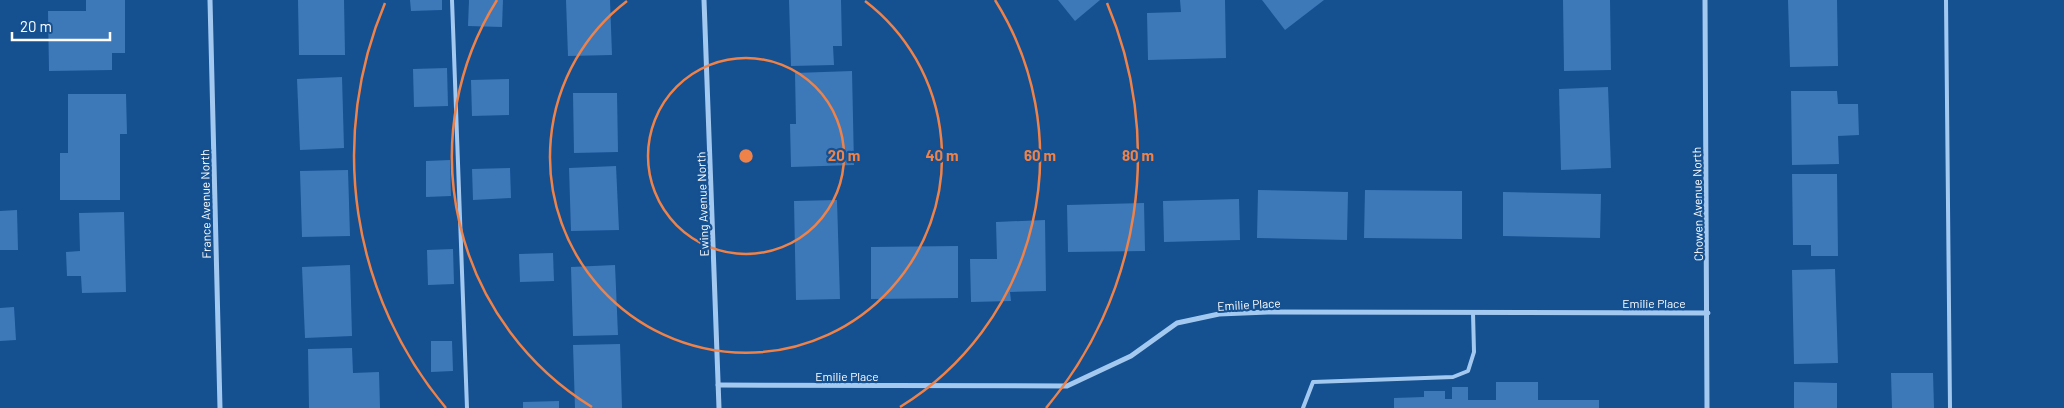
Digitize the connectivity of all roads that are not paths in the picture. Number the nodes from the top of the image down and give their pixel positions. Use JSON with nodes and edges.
{"nodes":[{"id":1,"x":210,"y":0,"type":"edge"},
{"id":2,"x":452,"y":0,"type":"edge"},
{"id":3,"x":704,"y":0,"type":"edge"},
{"id":4,"x":1705,"y":0,"type":"edge"},
{"id":5,"x":1946,"y":0,"type":"edge"},
{"id":6,"x":1473,"y":313,"type":"junction"},
{"id":7,"x":1708,"y":314,"type":"junction"},
{"id":8,"x":718,"y":385,"type":"junction"},
{"id":9,"x":220,"y":408,"type":"edge"},
{"id":10,"x":467,"y":408,"type":"edge"},
{"id":11,"x":719,"y":408,"type":"edge"},
{"id":12,"x":1303,"y":408,"type":"edge"},
{"id":13,"x":1707,"y":408,"type":"edge"},
{"id":14,"x":1950,"y":408,"type":"edge"}],
"edges":[{"from":1,"to":9,"type":"street","name":"France Avenue North"},
{"from":2,"to":10,"type":"lane"},
{"from":3,"to":8,"type":"street","name":"Ewing Avenue North"},
{"from":4,"to":7,"type":"street","name":"Chowen Avenue North"},
{"from":5,"to":14,"type":"lane"},
{"from":6,"to":7,"type":"street","name":"Emilie Place"},
{"from":6,"to":8,"type":"street","name":"Emilie Place"},
{"from":6,"to":12,"type":"lane"},
{"from":7,"to":13,"type":"street","name":"Chowen Avenue North"},
{"from":8,"to":11,"type":"street","name":"Ewing Avenue North"}]}
